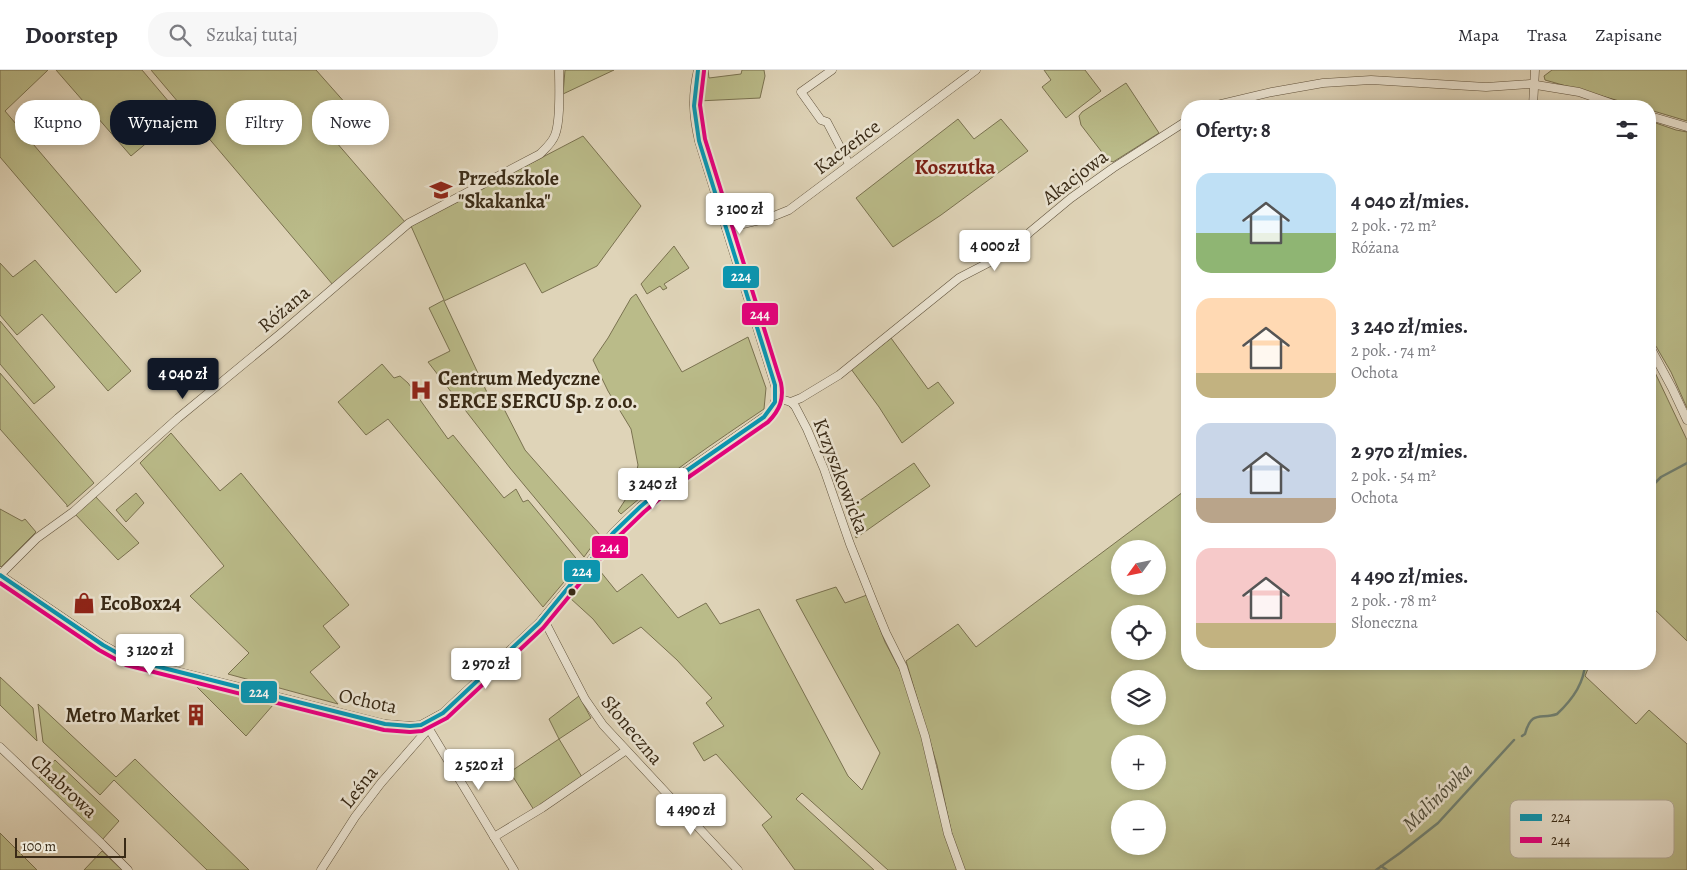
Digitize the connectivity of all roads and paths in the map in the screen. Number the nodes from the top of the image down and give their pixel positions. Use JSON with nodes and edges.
{"nodes":[{"id":1,"x":559,"y":70,"type":"edge"},
{"id":2,"x":698,"y":70,"type":"edge"},
{"id":3,"x":832,"y":70,"type":"edge"},
{"id":4,"x":976,"y":70,"type":"edge"},
{"id":5,"x":1535,"y":70,"type":"edge"},
{"id":6,"x":1535,"y":85,"type":"junction"},
{"id":7,"x":1238,"y":100,"type":"edge"},
{"id":8,"x":1533,"y":100,"type":"edge"},
{"id":9,"x":1602,"y":100,"type":"edge"},
{"id":10,"x":1656,"y":118,"type":"edge"},
{"id":11,"x":1181,"y":124,"type":"edge"},
{"id":12,"x":1687,"y":126,"type":"edge"},
{"id":13,"x":848,"y":164,"type":"junction"},
{"id":14,"x":726,"y":228,"type":"junction"},
{"id":15,"x":1656,"y":358,"type":"edge"},
{"id":16,"x":778,"y":398,"type":"junction"},
{"id":17,"x":791,"y":402,"type":"junction"},
{"id":18,"x":1687,"y":420,"type":"edge"},
{"id":19,"x":0,"y":575,"type":"edge"},
{"id":20,"x":543,"y":618,"type":"junction"},
{"id":21,"x":427,"y":726,"type":"junction"},
{"id":22,"x":0,"y":747,"type":"edge"},
{"id":23,"x":625,"y":751,"type":"junction"},
{"id":24,"x":494,"y":837,"type":"junction"},
{"id":25,"x":128,"y":870,"type":"edge"},
{"id":26,"x":321,"y":870,"type":"edge"},
{"id":27,"x":514,"y":870,"type":"edge"},
{"id":28,"x":738,"y":870,"type":"edge"},
{"id":29,"x":961,"y":870,"type":"edge"}],
"edges":[{"from":1,"to":19,"type":"street","name":"Różana"},
{"from":2,"to":14,"type":"street"},
{"from":3,"to":13,"type":"street"},
{"from":4,"to":13,"type":"street","name":"Kaczeńce"},
{"from":5,"to":6,"type":"street"},
{"from":6,"to":7,"type":"street"},
{"from":6,"to":8,"type":"street"},
{"from":6,"to":9,"type":"street"},
{"from":10,"to":12,"type":"street"},
{"from":11,"to":17,"type":"street","name":"Akacjowa"},
{"from":13,"to":14,"type":"street","name":"Kaczeńce"},
{"from":14,"to":16,"type":"street"},
{"from":15,"to":18,"type":"street"},
{"from":16,"to":17,"type":"street","name":"Krzyszkowicka"},
{"from":16,"to":20,"type":"street"},
{"from":17,"to":29,"type":"street","name":"Krzyszkowicka"},
{"from":19,"to":21,"type":"street","name":"Ochota"},
{"from":20,"to":21,"type":"street"},
{"from":20,"to":23,"type":"street","name":"Słoneczna"},
{"from":21,"to":24,"type":"street"},
{"from":21,"to":26,"type":"street","name":"Leśna"},
{"from":22,"to":25,"type":"street","name":"Chabrowa"},
{"from":23,"to":24,"type":"street"},
{"from":23,"to":28,"type":"street","name":"Słoneczna"},
{"from":24,"to":27,"type":"street"}]}
